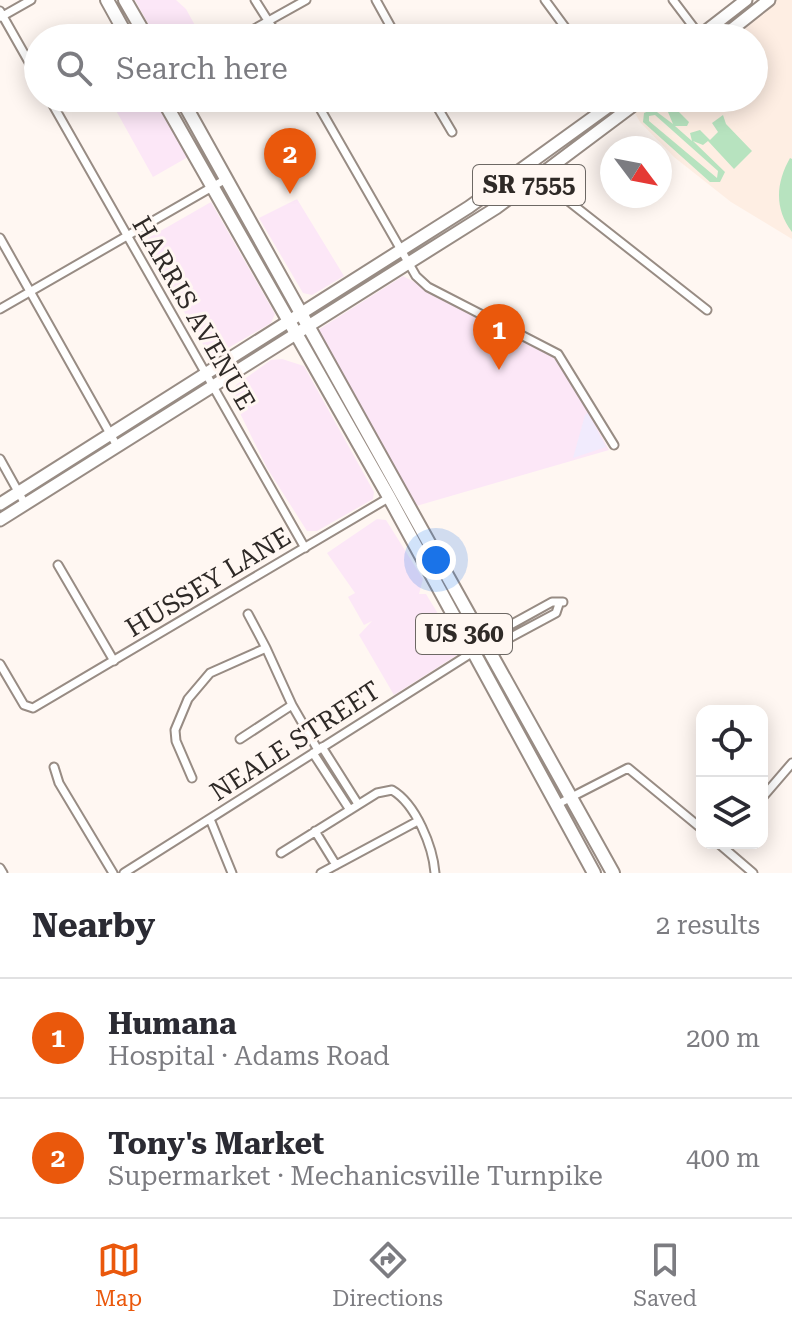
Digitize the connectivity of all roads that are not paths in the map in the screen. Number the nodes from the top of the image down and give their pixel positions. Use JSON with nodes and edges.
{"nodes":[{"id":1,"x":31,"y":0,"type":"edge"},
{"id":2,"x":107,"y":0,"type":"edge"},
{"id":3,"x":125,"y":0,"type":"edge"},
{"id":4,"x":255,"y":0,"type":"edge"},
{"id":5,"x":306,"y":0,"type":"edge"},
{"id":6,"x":376,"y":0,"type":"edge"},
{"id":7,"x":545,"y":0,"type":"edge"},
{"id":8,"x":673,"y":0,"type":"edge"},
{"id":9,"x":746,"y":0,"type":"edge"},
{"id":10,"x":769,"y":0,"type":"edge"},
{"id":11,"x":1,"y":15,"type":"edge"},
{"id":12,"x":269,"y":21,"type":"junction"},
{"id":13,"x":120,"y":24,"type":"edge"},
{"id":14,"x":139,"y":24,"type":"edge"},
{"id":15,"x":264,"y":24,"type":"edge"},
{"id":16,"x":271,"y":24,"type":"edge"},
{"id":17,"x":389,"y":24,"type":"edge"},
{"id":18,"x":563,"y":24,"type":"edge"},
{"id":19,"x":691,"y":24,"type":"edge"},
{"id":20,"x":716,"y":24,"type":"edge"},
{"id":21,"x":739,"y":24,"type":"edge"},
{"id":22,"x":24,"y":54,"type":"edge"},
{"id":23,"x":57,"y":112,"type":"edge"},
{"id":24,"x":170,"y":112,"type":"edge"},
{"id":25,"x":189,"y":112,"type":"edge"},
{"id":26,"x":322,"y":112,"type":"edge"},
{"id":27,"x":440,"y":112,"type":"edge"},
{"id":28,"x":599,"y":112,"type":"edge"},
{"id":29,"x":626,"y":112,"type":"edge"},
{"id":30,"x":452,"y":132,"type":"dead end"},
{"id":31,"x":539,"y":178,"type":"junction"},
{"id":32,"x":226,"y":179,"type":"junction"},
{"id":33,"x":212,"y":187,"type":"junction"},
{"id":34,"x":127,"y":237,"type":"junction"},
{"id":35,"x":0,"y":238,"type":"edge"},
{"id":36,"x":402,"y":251,"type":"junction"},
{"id":37,"x":408,"y":263,"type":"junction"},
{"id":38,"x":30,"y":291,"type":"junction"},
{"id":39,"x":0,"y":309,"type":"edge"},
{"id":40,"x":707,"y":310,"type":"dead end"},
{"id":41,"x":303,"y":313,"type":"junction"},
{"id":42,"x":310,"y":326,"type":"junction"},
{"id":43,"x":293,"y":328,"type":"junction"},
{"id":44,"x":205,"y":374,"type":"junction"},
{"id":45,"x":212,"y":386,"type":"junction"},
{"id":46,"x":110,"y":433,"type":"junction"},
{"id":47,"x":614,"y":445,"type":"dead end"},
{"id":48,"x":117,"y":446,"type":"junction"},
{"id":49,"x":0,"y":459,"type":"edge"},
{"id":50,"x":402,"y":490,"type":"junction"},
{"id":51,"x":19,"y":492,"type":"junction"},
{"id":52,"x":389,"y":497,"type":"junction"},
{"id":53,"x":0,"y":504,"type":"edge"},
{"id":54,"x":25,"y":504,"type":"junction"},
{"id":55,"x":0,"y":520,"type":"edge"},
{"id":56,"x":305,"y":548,"type":"junction"},
{"id":57,"x":58,"y":565,"type":"dead end"},
{"id":58,"x":561,"y":603,"type":"dead end"},
{"id":59,"x":248,"y":614,"type":"dead end"},
{"id":60,"x":490,"y":641,"type":"junction"},
{"id":61,"x":266,"y":648,"type":"junction"},
{"id":62,"x":474,"y":651,"type":"junction"},
{"id":63,"x":114,"y":661,"type":"junction"},
{"id":64,"x":0,"y":664,"type":"edge"},
{"id":65,"x":292,"y":705,"type":"junction"},
{"id":66,"x":240,"y":739,"type":"dead end"},
{"id":67,"x":318,"y":750,"type":"junction"},
{"id":68,"x":792,"y":763,"type":"edge"},
{"id":69,"x":54,"y":767,"type":"dead end"},
{"id":70,"x":192,"y":778,"type":"dead end"},
{"id":71,"x":768,"y":791,"type":"edge"},
{"id":72,"x":571,"y":797,"type":"junction"},
{"id":73,"x":358,"y":804,"type":"junction"},
{"id":74,"x":558,"y":804,"type":"junction"},
{"id":75,"x":350,"y":810,"type":"junction"},
{"id":76,"x":210,"y":819,"type":"junction"},
{"id":77,"x":416,"y":822,"type":"junction"},
{"id":78,"x":696,"y":824,"type":"edge"},
{"id":79,"x":315,"y":831,"type":"junction"},
{"id":80,"x":727,"y":849,"type":"edge"},
{"id":81,"x":281,"y":853,"type":"dead end"},
{"id":82,"x":336,"y":865,"type":"junction"},
{"id":83,"x":0,"y":868,"type":"edge"},
{"id":84,"x":3,"y":873,"type":"edge"},
{"id":85,"x":113,"y":873,"type":"edge"},
{"id":86,"x":124,"y":873,"type":"edge"},
{"id":87,"x":232,"y":873,"type":"edge"},
{"id":88,"x":321,"y":873,"type":"edge"},
{"id":89,"x":435,"y":873,"type":"edge"},
{"id":90,"x":594,"y":873,"type":"edge"},
{"id":91,"x":613,"y":873,"type":"edge"},
{"id":92,"x":753,"y":873,"type":"edge"}],
"edges":[{"from":1,"to":11,"type":"street"},
{"from":2,"to":13,"type":"highway"},
{"from":3,"to":14,"type":"highway"},
{"from":4,"to":12,"type":"street"},
{"from":5,"to":12,"type":"street"},
{"from":6,"to":17,"type":"street"},
{"from":7,"to":18,"type":"street"},
{"from":8,"to":19,"type":"street"},
{"from":9,"to":20,"type":"main road"},
{"from":10,"to":21,"type":"main road"},
{"from":11,"to":22,"type":"street"},
{"from":12,"to":15,"type":"street"},
{"from":12,"to":16,"type":"street"},
{"from":23,"to":34,"type":"street","name":"HARRIS AVENUE"},
{"from":24,"to":33,"type":"highway","number":"US 360"},
{"from":25,"to":32,"type":"highway","number":"US 360"},
{"from":26,"to":36,"type":"street"},
{"from":27,"to":30,"type":"street"},
{"from":28,"to":36,"type":"main road","number":"SR 7555"},
{"from":29,"to":31,"type":"main road","number":"SR 7555"},
{"from":31,"to":37,"type":"main road","number":"SR 7555"},
{"from":31,"to":40,"type":"street"},
{"from":32,"to":33,"type":"street"},
{"from":32,"to":41,"type":"highway","number":"US 360"},
{"from":33,"to":34,"type":"street"},
{"from":33,"to":43,"type":"highway","number":"US 360"},
{"from":34,"to":38,"type":"street"},
{"from":34,"to":44,"type":"street","name":"HARRIS AVENUE"},
{"from":35,"to":38,"type":"street"},
{"from":36,"to":37,"type":"street"},
{"from":36,"to":41,"type":"main road","number":"SR 7555"},
{"from":37,"to":42,"type":"main road","number":"SR 7555"},
{"from":37,"to":47,"type":"street"},
{"from":38,"to":39,"type":"street"},
{"from":38,"to":46,"type":"street"},
{"from":41,"to":42,"type":"highway","number":"US 360"},
{"from":41,"to":43,"type":"main road"},
{"from":42,"to":43,"type":"main road"},
{"from":42,"to":50,"type":"highway","number":"US 360"},
{"from":43,"to":44,"type":"main road"},
{"from":43,"to":45,"type":"main road"},
{"from":43,"to":52,"type":"highway","number":"US 360"},
{"from":44,"to":45,"type":"street","name":"HARRIS AVENUE"},
{"from":44,"to":46,"type":"main road"},
{"from":45,"to":48,"type":"main road"},
{"from":45,"to":56,"type":"street","name":"HARRIS AVENUE"},
{"from":46,"to":48,"type":"street"},
{"from":46,"to":51,"type":"main road"},
{"from":48,"to":54,"type":"main road"},
{"from":49,"to":51,"type":"street"},
{"from":50,"to":52,"type":"street","name":"HUSSEY LANE"},
{"from":50,"to":60,"type":"highway","number":"US 360"},
{"from":51,"to":53,"type":"main road"},
{"from":51,"to":54,"type":"street"},
{"from":52,"to":56,"type":"street","name":"HUSSEY LANE"},
{"from":52,"to":62,"type":"highway","number":"US 360"},
{"from":54,"to":55,"type":"main road"},
{"from":56,"to":63,"type":"street","name":"HUSSEY LANE"},
{"from":57,"to":63,"type":"street"},
{"from":58,"to":60,"type":"street","name":"NEALE STREET"},
{"from":59,"to":61,"type":"street"},
{"from":60,"to":62,"type":"street","name":"NEALE STREET"},
{"from":60,"to":72,"type":"highway","number":"US 360"},
{"from":61,"to":65,"type":"street"},
{"from":61,"to":70,"type":"street"},
{"from":62,"to":67,"type":"street","name":"NEALE STREET"},
{"from":62,"to":74,"type":"highway","number":"US 360"},
{"from":63,"to":64,"type":"street","name":"HUSSEY LANE"},
{"from":65,"to":66,"type":"street"},
{"from":65,"to":67,"type":"street"},
{"from":67,"to":73,"type":"street"},
{"from":67,"to":75,"type":"street"},
{"from":67,"to":76,"type":"street","name":"NEALE STREET"},
{"from":68,"to":71,"type":"street"},
{"from":69,"to":85,"type":"street"},
{"from":72,"to":74,"type":"street"},
{"from":72,"to":78,"type":"street"},
{"from":72,"to":91,"type":"highway","number":"US 360"},
{"from":73,"to":75,"type":"street"},
{"from":73,"to":77,"type":"street"},
{"from":74,"to":90,"type":"highway","number":"US 360"},
{"from":75,"to":79,"type":"street"},
{"from":76,"to":86,"type":"street","name":"NEALE STREET"},
{"from":76,"to":87,"type":"street"},
{"from":77,"to":82,"type":"street"},
{"from":77,"to":89,"type":"street"},
{"from":79,"to":81,"type":"street"},
{"from":79,"to":82,"type":"street"},
{"from":80,"to":92,"type":"street"},
{"from":82,"to":88,"type":"street"},
{"from":83,"to":84,"type":"street"}]}
